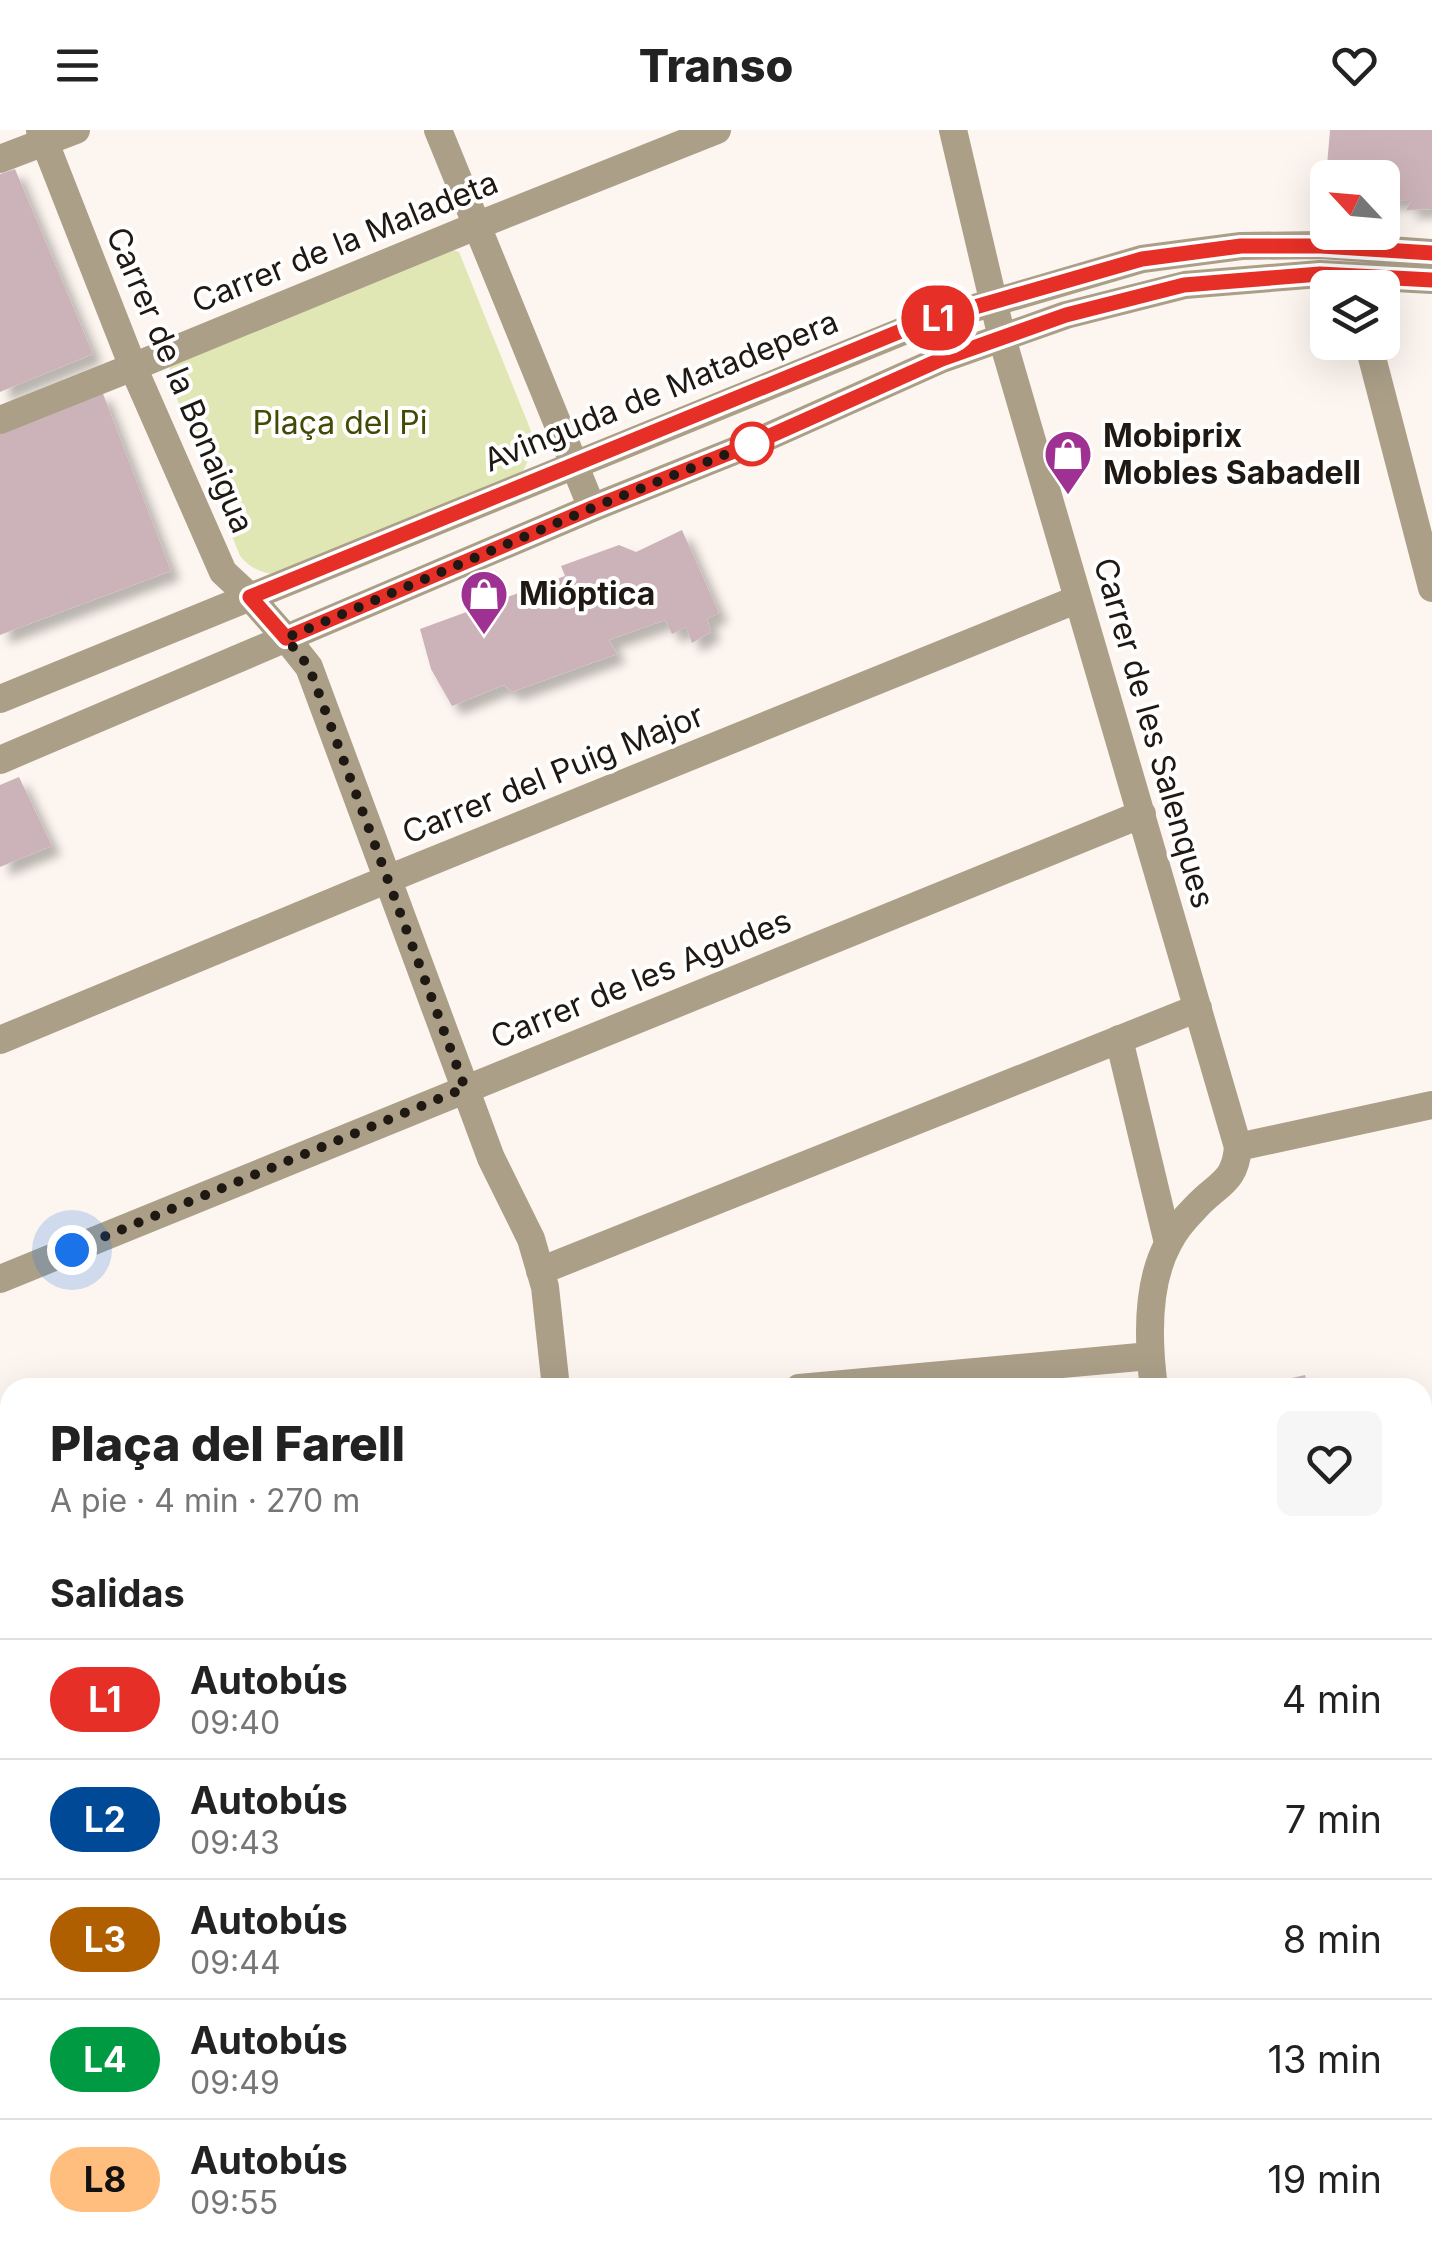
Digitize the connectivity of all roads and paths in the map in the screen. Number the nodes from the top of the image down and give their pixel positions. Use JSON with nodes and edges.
{"nodes":[{"id":1,"x":76,"y":130,"type":"edge"},
{"id":2,"x":438,"y":130,"type":"edge"},
{"id":3,"x":717,"y":130,"type":"edge"},
{"id":4,"x":953,"y":130,"type":"edge"},
{"id":5,"x":43,"y":136,"type":"edge"},
{"id":6,"x":0,"y":159,"type":"edge"},
{"id":7,"x":476,"y":226,"type":"junction"},
{"id":8,"x":1432,"y":253,"type":"edge"},
{"id":9,"x":1310,"y":275,"type":"edge"},
{"id":10,"x":1432,"y":280,"type":"edge"},
{"id":11,"x":1400,"y":281,"type":"edge"},
{"id":12,"x":994,"y":302,"type":"junction"},
{"id":13,"x":1002,"y":338,"type":"junction"},
{"id":14,"x":1373,"y":360,"type":"edge"},
{"id":15,"x":133,"y":367,"type":"junction"},
{"id":16,"x":0,"y":420,"type":"edge"},
{"id":17,"x":575,"y":464,"type":"junction"},
{"id":18,"x":592,"y":508,"type":"junction"},
{"id":19,"x":1432,"y":588,"type":"edge"},
{"id":20,"x":250,"y":597,"type":"junction"},
{"id":21,"x":1078,"y":599,"type":"junction"},
{"id":22,"x":286,"y":638,"type":"junction"},
{"id":23,"x":0,"y":699,"type":"edge"},
{"id":24,"x":0,"y":760,"type":"edge"},
{"id":25,"x":1142,"y":814,"type":"junction"},
{"id":26,"x":388,"y":879,"type":"junction"},
{"id":27,"x":1198,"y":1008,"type":"junction"},
{"id":28,"x":1119,"y":1039,"type":"junction"},
{"id":29,"x":0,"y":1040,"type":"edge"},
{"id":30,"x":465,"y":1088,"type":"junction"},
{"id":31,"x":1432,"y":1106,"type":"edge"},
{"id":32,"x":1238,"y":1147,"type":"junction"},
{"id":33,"x":1168,"y":1243,"type":"junction"},
{"id":34,"x":540,"y":1271,"type":"junction"},
{"id":35,"x":0,"y":1280,"type":"edge"},
{"id":36,"x":1150,"y":1356,"type":"junction"},
{"id":37,"x":555,"y":1378,"type":"edge"},
{"id":38,"x":909,"y":1378,"type":"edge"},
{"id":39,"x":1153,"y":1378,"type":"edge"}],
"edges":[{"from":1,"to":5,"type":"street"},
{"from":2,"to":7,"type":"street"},
{"from":3,"to":7,"type":"street","name":"Carrer de la Maladeta"},
{"from":4,"to":12,"type":"street","name":"Carrer de les Salenques"},
{"from":5,"to":6,"type":"street"},
{"from":5,"to":15,"type":"street","name":"Carrer de la Bonaigua"},
{"from":7,"to":15,"type":"street","name":"Carrer de la Maladeta"},
{"from":7,"to":17,"type":"street"},
{"from":8,"to":12,"type":"street","name":"Avinguda de Matadepera"},
{"from":9,"to":13,"type":"street"},
{"from":10,"to":11,"type":"street"},
{"from":12,"to":13,"type":"street","name":"Carrer de les Salenques"},
{"from":12,"to":17,"type":"street","name":"Avinguda de Matadepera"},
{"from":13,"to":18,"type":"street"},
{"from":13,"to":21,"type":"street","name":"Carrer de les Salenques"},
{"from":14,"to":19,"type":"street"},
{"from":15,"to":16,"type":"street","name":"Carrer de la Maladeta"},
{"from":15,"to":20,"type":"street","name":"Carrer de la Bonaigua"},
{"from":17,"to":18,"type":"street"},
{"from":17,"to":20,"type":"street","name":"Avinguda de Matadepera"},
{"from":18,"to":22,"type":"street"},
{"from":20,"to":22,"type":"street","name":"Carrer de la Bonaigua"},
{"from":20,"to":23,"type":"street","name":"Avinguda de Matadepera"},
{"from":21,"to":25,"type":"street","name":"Carrer de les Salenques"},
{"from":21,"to":26,"type":"street","name":"Carrer del Puig Major"},
{"from":22,"to":24,"type":"street"},
{"from":22,"to":26,"type":"street","name":"Carrer de la Bonaigua"},
{"from":25,"to":27,"type":"street","name":"Carrer de les Salenques"},
{"from":25,"to":30,"type":"street","name":"Carrer de les Agudes"},
{"from":26,"to":29,"type":"street","name":"Carrer del Puig Major"},
{"from":26,"to":30,"type":"street","name":"Carrer de la Bonaigua"},
{"from":27,"to":28,"type":"street"},
{"from":27,"to":32,"type":"street","name":"Carrer de les Salenques"},
{"from":28,"to":33,"type":"street"},
{"from":28,"to":34,"type":"street"},
{"from":30,"to":34,"type":"street","name":"Carrer de la Bonaigua"},
{"from":30,"to":35,"type":"street","name":"Carrer de les Agudes"},
{"from":31,"to":32,"type":"street"},
{"from":32,"to":33,"type":"street"},
{"from":33,"to":36,"type":"street"},
{"from":34,"to":37,"type":"street","name":"Carrer de la Bonaigua"},
{"from":36,"to":38,"type":"street"},
{"from":36,"to":39,"type":"street"}]}
